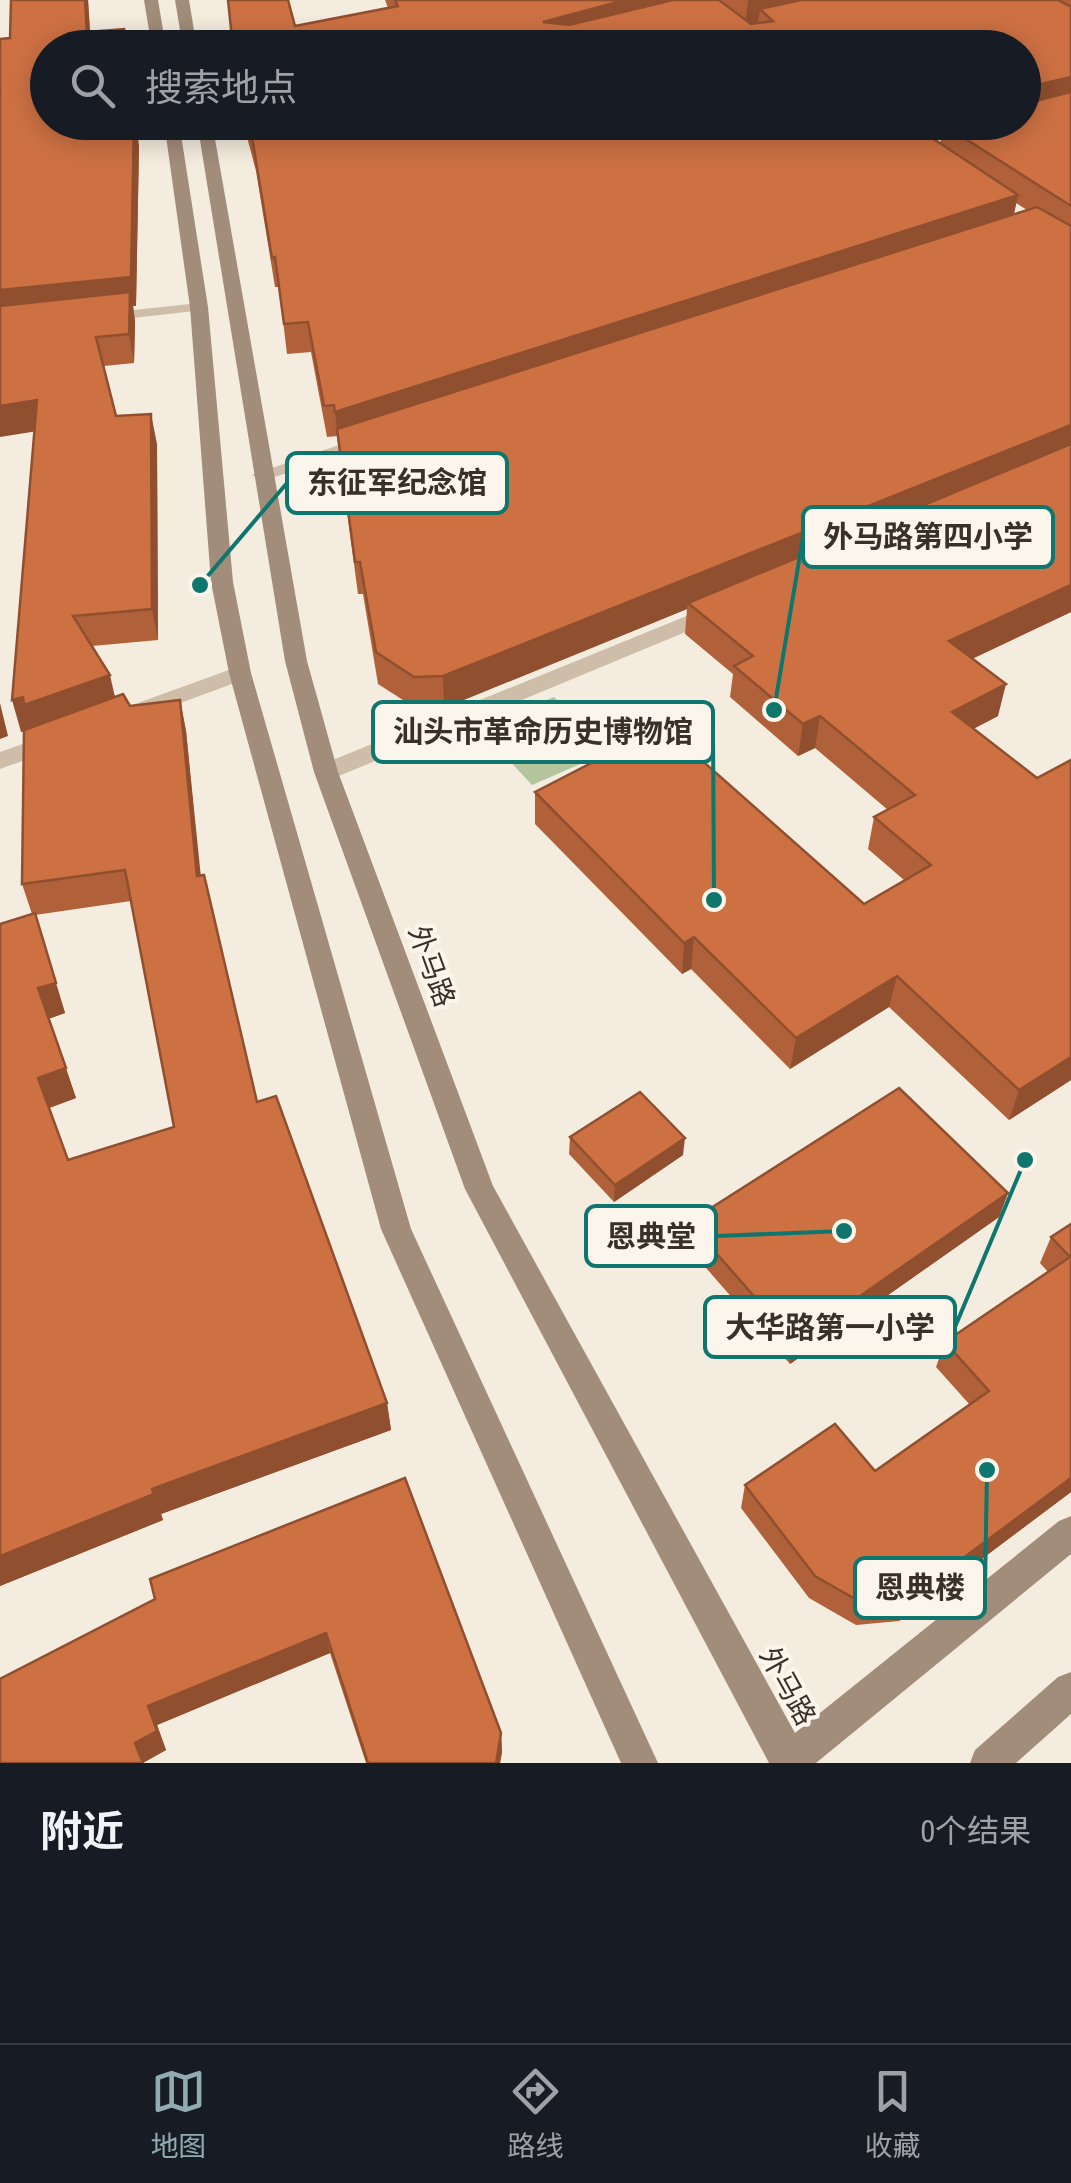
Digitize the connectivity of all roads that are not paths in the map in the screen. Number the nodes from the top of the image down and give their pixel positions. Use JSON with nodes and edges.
{"nodes":[{"id":1,"x":151,"y":0,"type":"edge"},
{"id":2,"x":182,"y":0,"type":"edge"},
{"id":3,"x":156,"y":30,"type":"edge"},
{"id":4,"x":187,"y":30,"type":"edge"},
{"id":5,"x":175,"y":140,"type":"edge"},
{"id":6,"x":207,"y":140,"type":"edge"},
{"id":7,"x":199,"y":307,"type":"junction"},
{"id":8,"x":80,"y":320,"type":"edge"},
{"id":9,"x":393,"y":434,"type":"edge"},
{"id":10,"x":262,"y":475,"type":"junction"},
{"id":11,"x":742,"y":600,"type":"edge"},
{"id":12,"x":240,"y":673,"type":"junction"},
{"id":13,"x":111,"y":720,"type":"edge"},
{"id":14,"x":74,"y":734,"type":"edge"},
{"id":15,"x":0,"y":760,"type":"edge"},
{"id":16,"x":326,"y":772,"type":"junction"},
{"id":17,"x":1071,"y":1532,"type":"edge"},
{"id":18,"x":1071,"y":1690,"type":"edge"},
{"id":19,"x":790,"y":1762,"type":"edge"},
{"id":20,"x":640,"y":1763,"type":"edge"},
{"id":21,"x":988,"y":1763,"type":"edge"}],
"edges":[{"from":1,"to":3,"type":"street"},
{"from":2,"to":4,"type":"street"},
{"from":5,"to":7,"type":"street"},
{"from":6,"to":10,"type":"street","name":"外马路"},
{"from":7,"to":8,"type":"lane"},
{"from":7,"to":12,"type":"street"},
{"from":9,"to":10,"type":"street"},
{"from":10,"to":16,"type":"street","name":"外马路"},
{"from":11,"to":16,"type":"street"},
{"from":12,"to":13,"type":"street"},
{"from":12,"to":20,"type":"street"},
{"from":14,"to":15,"type":"street"},
{"from":16,"to":19,"type":"street","name":"外马路"},
{"from":17,"to":19,"type":"street"},
{"from":18,"to":21,"type":"street"}]}
